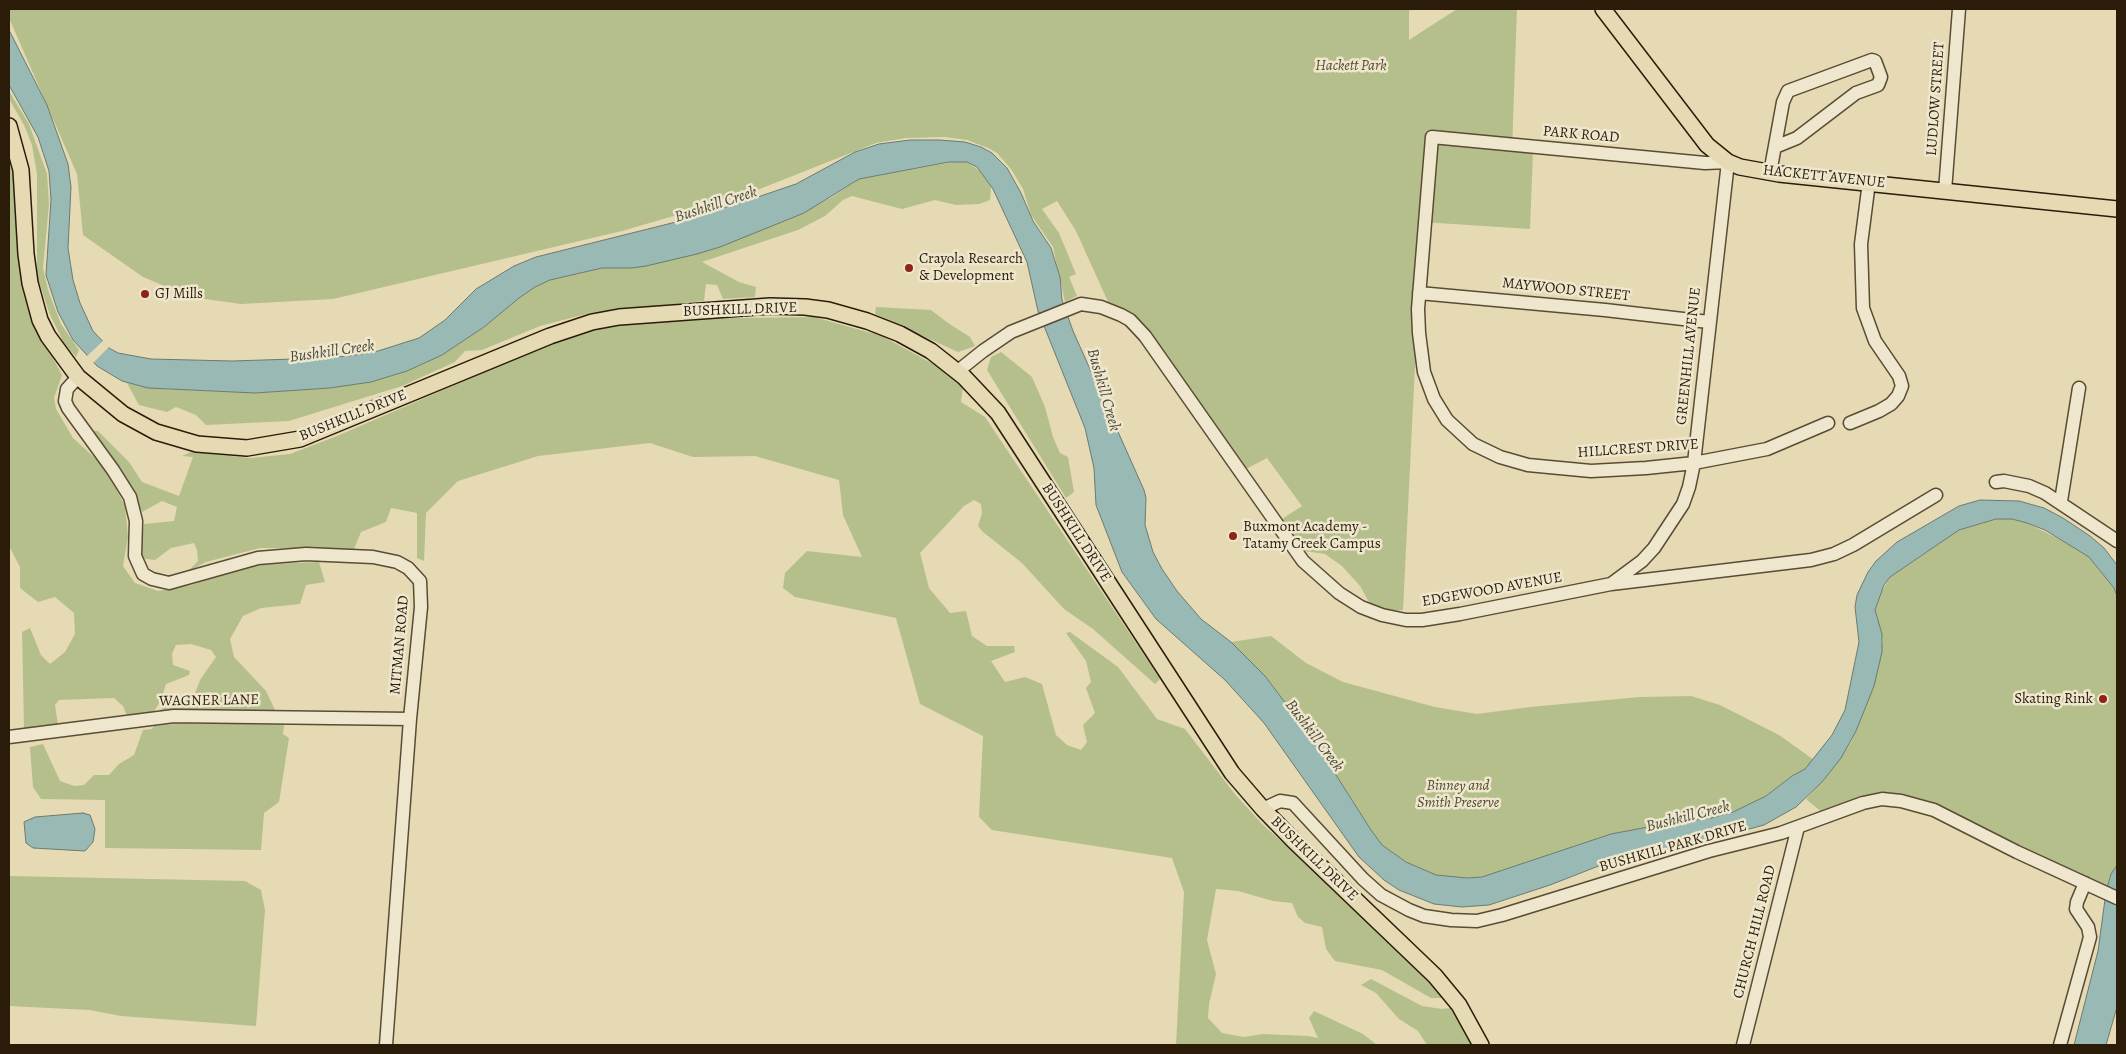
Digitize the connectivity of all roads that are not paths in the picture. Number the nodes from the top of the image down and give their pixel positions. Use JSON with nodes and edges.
{"nodes":[{"id":1,"x":1603,"y":9,"type":"edge"},
{"id":2,"x":1958,"y":9,"type":"edge"},
{"id":3,"x":9,"y":126,"type":"edge"},
{"id":4,"x":1432,"y":137,"type":"joint"},
{"id":5,"x":1775,"y":147,"type":"junction"},
{"id":6,"x":1728,"y":162,"type":"junction"},
{"id":7,"x":1770,"y":172,"type":"junction"},
{"id":8,"x":1869,"y":182,"type":"junction"},
{"id":9,"x":1945,"y":191,"type":"junction"},
{"id":10,"x":2117,"y":209,"type":"edge"},
{"id":11,"x":1419,"y":293,"type":"junction"},
{"id":12,"x":1709,"y":322,"type":"junction"},
{"id":13,"x":958,"y":371,"type":"junction"},
{"id":14,"x":78,"y":377,"type":"junction"},
{"id":15,"x":2079,"y":388,"type":"dead end"},
{"id":16,"x":1828,"y":423,"type":"dead end"},
{"id":17,"x":1850,"y":423,"type":"dead end"},
{"id":18,"x":1694,"y":463,"type":"junction"},
{"id":19,"x":1996,"y":482,"type":"dead end"},
{"id":20,"x":1936,"y":495,"type":"dead end"},
{"id":21,"x":2060,"y":502,"type":"junction"},
{"id":22,"x":2117,"y":541,"type":"edge"},
{"id":23,"x":1611,"y":584,"type":"junction"},
{"id":24,"x":410,"y":719,"type":"junction"},
{"id":25,"x":9,"y":737,"type":"edge"},
{"id":26,"x":1262,"y":809,"type":"junction"},
{"id":27,"x":1798,"y":827,"type":"junction"},
{"id":28,"x":2085,"y":883,"type":"junction"},
{"id":29,"x":2117,"y":898,"type":"edge"},
{"id":30,"x":386,"y":1045,"type":"edge"},
{"id":31,"x":1481,"y":1045,"type":"edge"},
{"id":32,"x":1743,"y":1045,"type":"edge"},
{"id":33,"x":2060,"y":1045,"type":"edge"}],
"edges":[{"from":1,"to":6,"type":"main road","name":"HACKETT AVENUE"},
{"from":2,"to":9,"type":"street","name":"LUDLOW STREET"},
{"from":3,"to":14,"type":"main road","name":"BUSHKILL DRIVE"},
{"from":4,"to":6,"type":"street","name":"PARK ROAD"},
{"from":4,"to":11,"type":"street","name":"HILLCREST DRIVE"},
{"from":5,"to":5,"type":"street"},
{"from":5,"to":7,"type":"street"},
{"from":6,"to":7,"type":"main road","name":"HACKETT AVENUE"},
{"from":6,"to":12,"type":"street","name":"GREENHILL AVENUE"},
{"from":7,"to":8,"type":"main road","name":"HACKETT AVENUE"},
{"from":8,"to":9,"type":"main road","name":"HACKETT AVENUE"},
{"from":8,"to":17,"type":"street"},
{"from":9,"to":10,"type":"main road","name":"HACKETT AVENUE"},
{"from":11,"to":12,"type":"street","name":"MAYWOOD STREET"},
{"from":11,"to":18,"type":"street","name":"HILLCREST DRIVE"},
{"from":12,"to":18,"type":"street","name":"GREENHILL AVENUE"},
{"from":13,"to":14,"type":"main road","name":"BUSHKILL DRIVE"},
{"from":13,"to":23,"type":"street","name":"EDGEWOOD AVENUE"},
{"from":13,"to":26,"type":"main road","name":"BUSHKILL DRIVE"},
{"from":14,"to":24,"type":"street","name":"MITMAN ROAD"},
{"from":15,"to":21,"type":"street"},
{"from":16,"to":18,"type":"street","name":"HILLCREST DRIVE"},
{"from":18,"to":23,"type":"street","name":"GREENHILL AVENUE"},
{"from":19,"to":21,"type":"street"},
{"from":20,"to":23,"type":"street","name":"EDGEWOOD AVENUE"},
{"from":21,"to":22,"type":"street"},
{"from":24,"to":25,"type":"street","name":"WAGNER LANE"},
{"from":24,"to":30,"type":"street","name":"MITMAN ROAD"},
{"from":26,"to":27,"type":"street","name":"BUSHKILL PARK DRIVE"},
{"from":26,"to":31,"type":"main road","name":"BUSHKILL DRIVE"},
{"from":27,"to":28,"type":"street","name":"BUSHKILL PARK DRIVE"},
{"from":27,"to":32,"type":"street","name":"CHURCH HILL ROAD"},
{"from":28,"to":29,"type":"street","name":"BUSHKILL PARK DRIVE"},
{"from":28,"to":33,"type":"street"}]}
